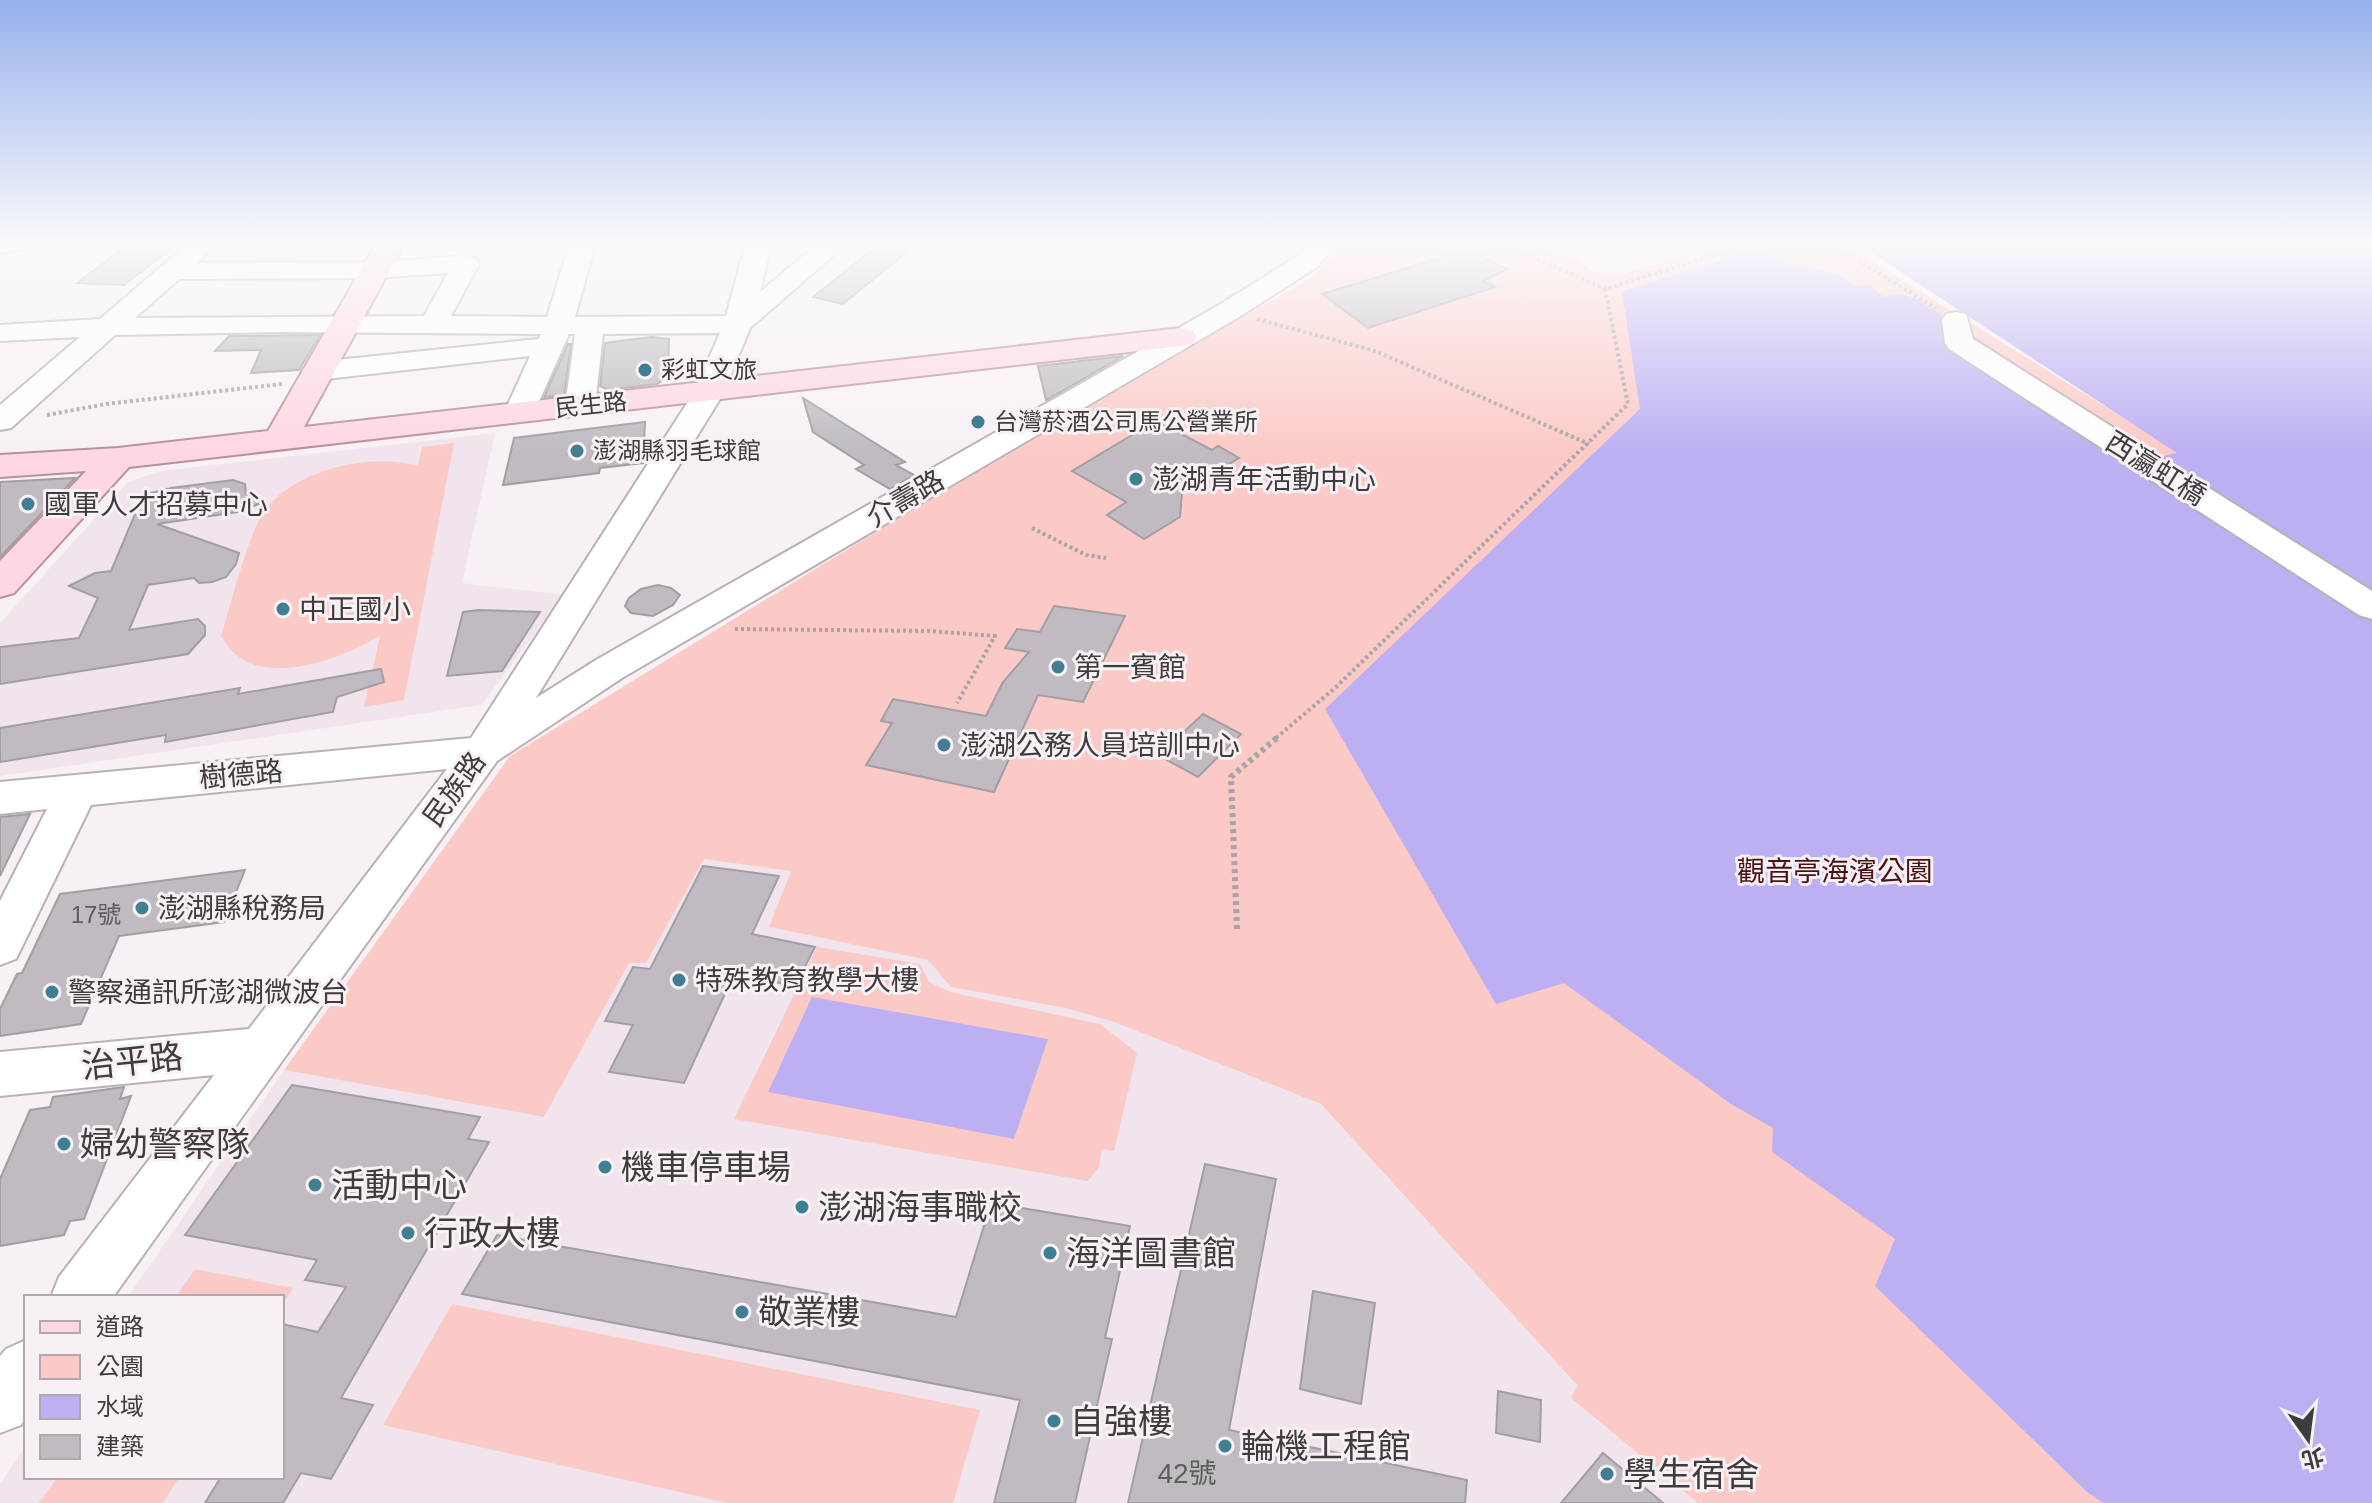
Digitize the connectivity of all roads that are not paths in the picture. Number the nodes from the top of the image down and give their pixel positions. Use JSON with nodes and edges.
{"nodes":[{"id":1,"x":124,"y":312,"type":"edge"},
{"id":2,"x":349,"y":312,"type":"edge"},
{"id":3,"x":440,"y":312,"type":"edge"},
{"id":4,"x":561,"y":312,"type":"edge"},
{"id":5,"x":741,"y":312,"type":"edge"},
{"id":6,"x":752,"y":312,"type":"edge"},
{"id":7,"x":1227,"y":312,"type":"edge"},
{"id":8,"x":1956,"y":320,"type":"dead end"},
{"id":9,"x":344,"y":321,"type":"junction"},
{"id":10,"x":433,"y":324,"type":"junction"},
{"id":11,"x":738,"y":324,"type":"junction"},
{"id":12,"x":109,"y":325,"type":"junction"},
{"id":13,"x":590,"y":328,"type":"junction"},
{"id":14,"x":0,"y":333,"type":"edge"},
{"id":15,"x":553,"y":336,"type":"junction"},
{"id":16,"x":1181,"y":337,"type":"junction"},
{"id":17,"x":314,"y":376,"type":"junction"},
{"id":18,"x":708,"y":394,"type":"junction"},
{"id":19,"x":580,"y":406,"type":"junction"},
{"id":20,"x":519,"y":413,"type":"junction"},
{"id":21,"x":0,"y":421,"type":"edge"},
{"id":22,"x":279,"y":441,"type":"junction"},
{"id":23,"x":118,"y":458,"type":"junction"},
{"id":24,"x":0,"y":466,"type":"edge"},
{"id":25,"x":0,"y":584,"type":"edge"},
{"id":26,"x":2372,"y":607,"type":"edge"},
{"id":27,"x":483,"y":751,"type":"junction"},
{"id":28,"x":78,"y":789,"type":"junction"},
{"id":29,"x":0,"y":798,"type":"edge"},
{"id":30,"x":0,"y":946,"type":"edge"},
{"id":31,"x":264,"y":1049,"type":"junction"},
{"id":32,"x":0,"y":1074,"type":"edge"},
{"id":33,"x":80,"y":1295,"type":"edge"},
{"id":34,"x":24,"y":1372,"type":"edge"},
{"id":35,"x":0,"y":1404,"type":"edge"}],
"edges":[{"from":1,"to":12,"type":"street"},
{"from":2,"to":9,"type":"main road"},
{"from":3,"to":10,"type":"street"},
{"from":4,"to":15,"type":"street"},
{"from":5,"to":11,"type":"street","name":"民族路"},
{"from":6,"to":11,"type":"street"},
{"from":7,"to":16,"type":"street","name":"介壽路"},
{"from":8,"to":26,"type":"street","name":"西瀛虹橋"},
{"from":9,"to":10,"type":"street"},
{"from":9,"to":12,"type":"street"},
{"from":9,"to":17,"type":"main road"},
{"from":10,"to":15,"type":"street"},
{"from":11,"to":13,"type":"street"},
{"from":11,"to":18,"type":"street","name":"民族路"},
{"from":12,"to":14,"type":"street"},
{"from":12,"to":21,"type":"street"},
{"from":13,"to":15,"type":"street"},
{"from":13,"to":19,"type":"street"},
{"from":15,"to":17,"type":"street"},
{"from":15,"to":20,"type":"street"},
{"from":16,"to":18,"type":"main road","name":"民生路"},
{"from":16,"to":27,"type":"street","name":"介壽路"},
{"from":17,"to":22,"type":"main road"},
{"from":18,"to":19,"type":"main road","name":"民生路"},
{"from":18,"to":27,"type":"street","name":"民族路"},
{"from":19,"to":20,"type":"main road","name":"民生路"},
{"from":20,"to":22,"type":"main road","name":"民生路"},
{"from":22,"to":23,"type":"main road","name":"民生路"},
{"from":23,"to":24,"type":"main road","name":"民生路"},
{"from":23,"to":25,"type":"main road"},
{"from":27,"to":28,"type":"street","name":"樹德路"},
{"from":27,"to":31,"type":"street","name":"民族路"},
{"from":28,"to":29,"type":"street","name":"樹德路"},
{"from":28,"to":30,"type":"street"},
{"from":31,"to":32,"type":"street","name":"治平路"},
{"from":31,"to":33,"type":"street","name":"民族路"},
{"from":34,"to":35,"type":"street"}]}
